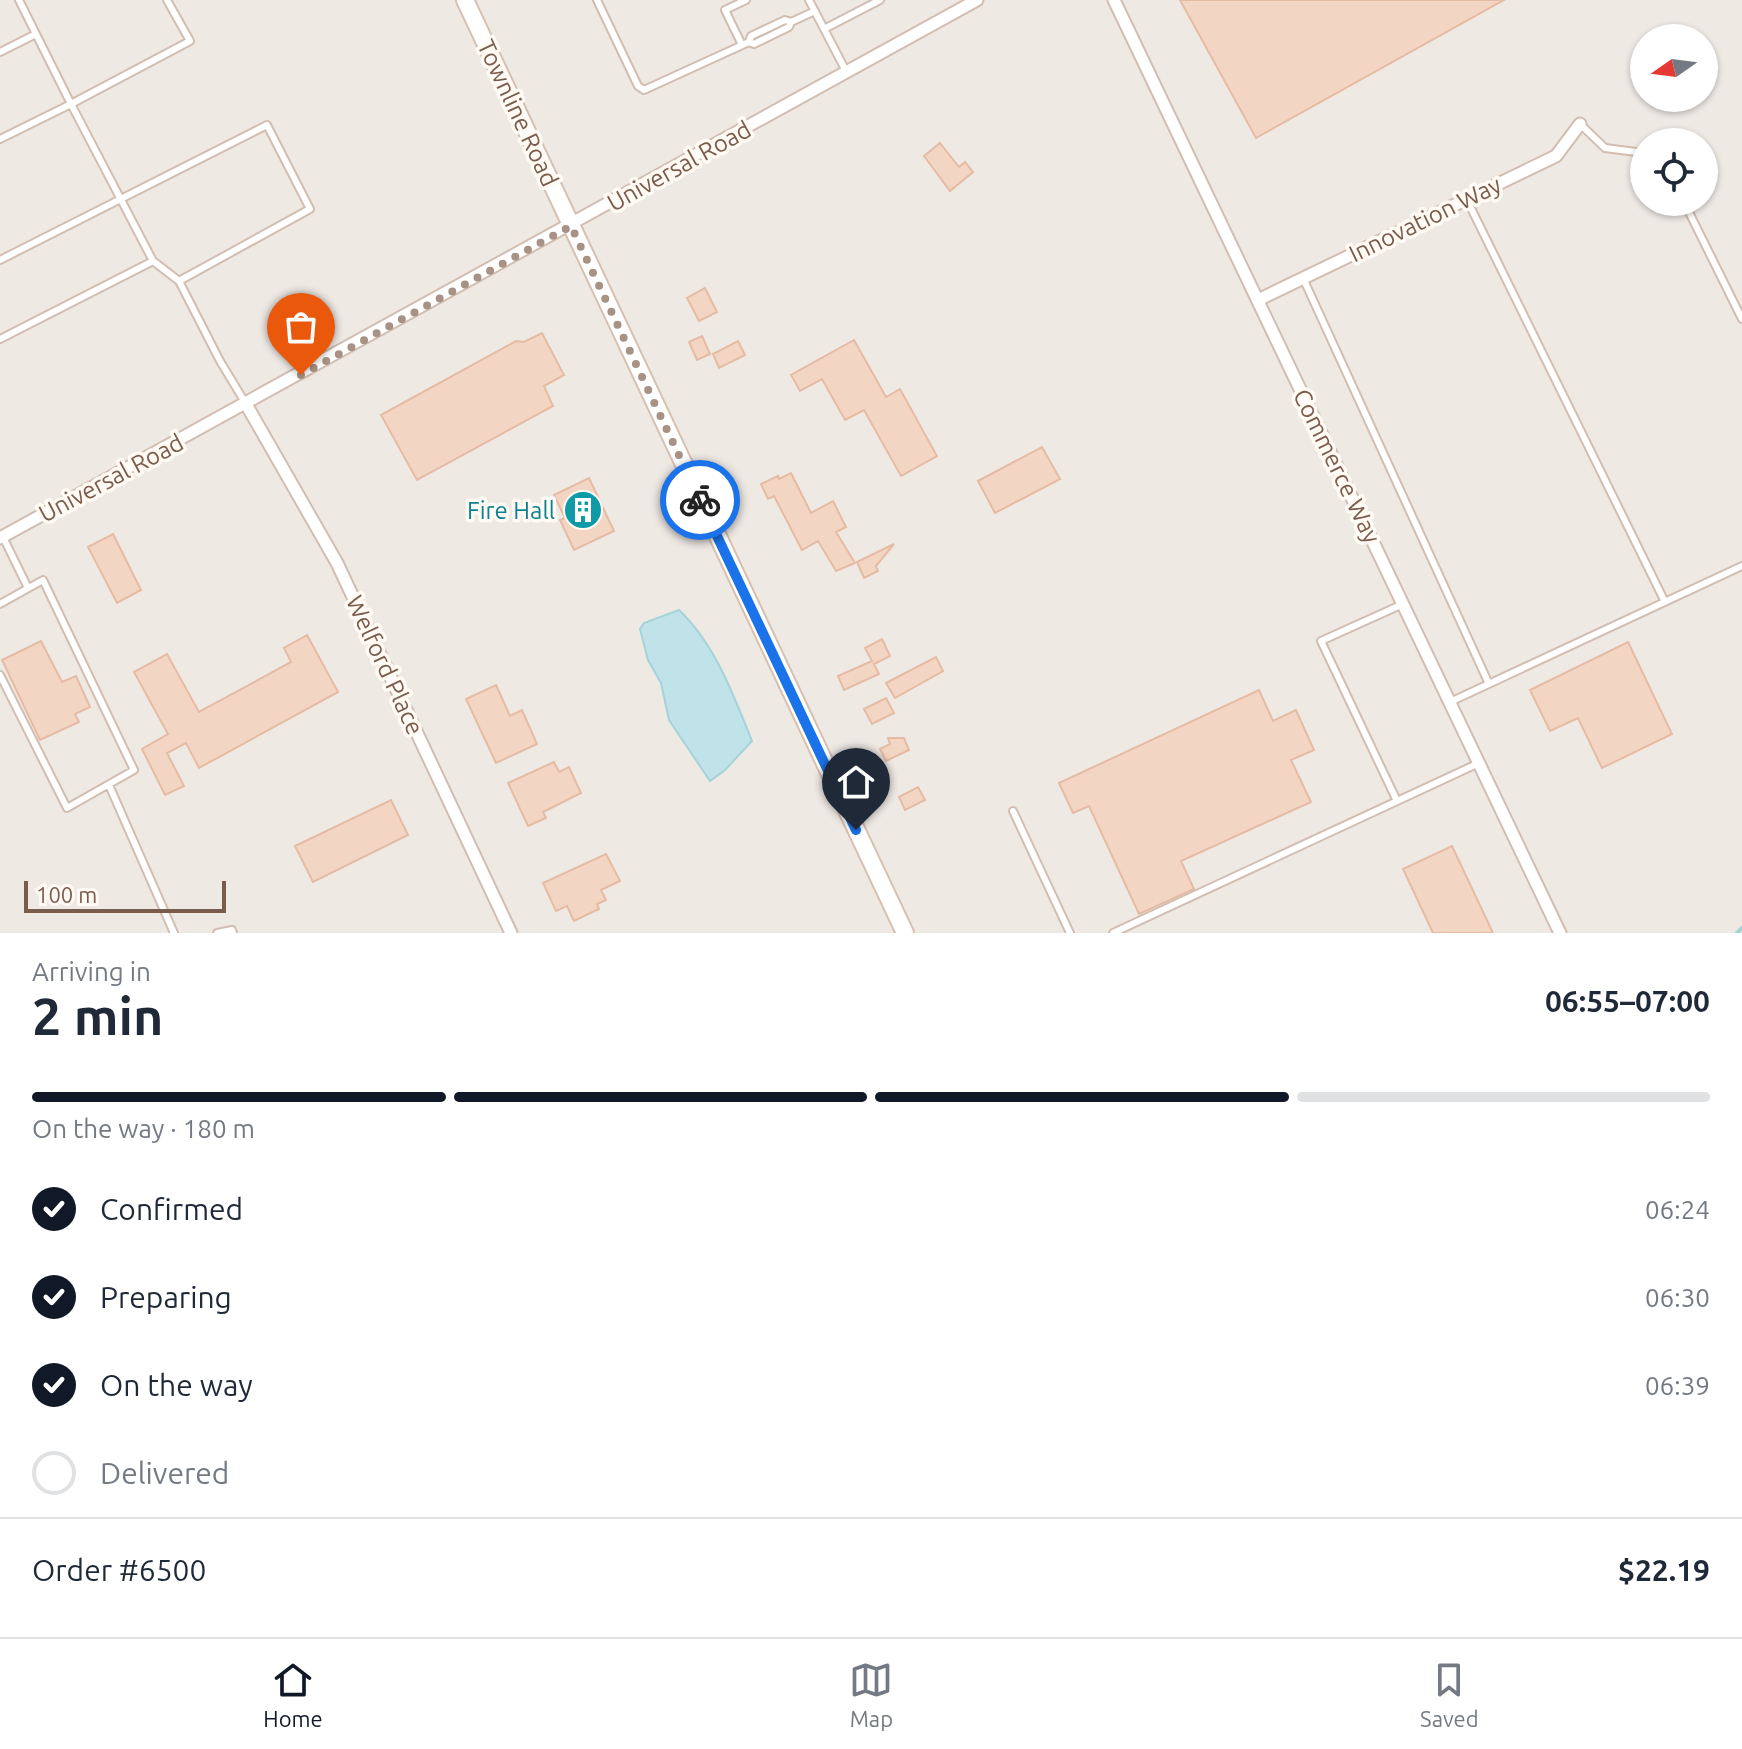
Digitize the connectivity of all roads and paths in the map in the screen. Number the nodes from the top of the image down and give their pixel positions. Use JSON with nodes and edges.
{"nodes":[{"id":1,"x":19,"y":0,"type":"edge"},
{"id":2,"x":167,"y":0,"type":"edge"},
{"id":3,"x":465,"y":0,"type":"edge"},
{"id":4,"x":597,"y":0,"type":"edge"},
{"id":5,"x":720,"y":0,"type":"edge"},
{"id":6,"x":746,"y":0,"type":"edge"},
{"id":7,"x":809,"y":0,"type":"edge"},
{"id":8,"x":880,"y":0,"type":"edge"},
{"id":9,"x":977,"y":0,"type":"edge"},
{"id":10,"x":1114,"y":0,"type":"edge"},
{"id":11,"x":725,"y":10,"type":"junction"},
{"id":12,"x":815,"y":11,"type":"junction"},
{"id":13,"x":824,"y":29,"type":"junction"},
{"id":14,"x":36,"y":34,"type":"junction"},
{"id":15,"x":742,"y":45,"type":"junction"},
{"id":16,"x":0,"y":52,"type":"edge"},
{"id":17,"x":847,"y":73,"type":"junction"},
{"id":18,"x":71,"y":104,"type":"junction"},
{"id":19,"x":1580,"y":124,"type":"joint"},
{"id":20,"x":0,"y":139,"type":"edge"},
{"id":21,"x":1630,"y":151,"type":"edge"},
{"id":22,"x":119,"y":198,"type":"junction"},
{"id":23,"x":1466,"y":199,"type":"junction"},
{"id":24,"x":1691,"y":216,"type":"edge"},
{"id":25,"x":571,"y":226,"type":"junction"},
{"id":26,"x":0,"y":260,"type":"edge"},
{"id":27,"x":153,"y":261,"type":"junction"},
{"id":28,"x":1303,"y":278,"type":"junction"},
{"id":29,"x":179,"y":281,"type":"junction"},
{"id":30,"x":1258,"y":300,"type":"junction"},
{"id":31,"x":1742,"y":319,"type":"edge"},
{"id":32,"x":0,"y":339,"type":"edge"},
{"id":33,"x":246,"y":404,"type":"junction"},
{"id":34,"x":1,"y":537,"type":"edge"},
{"id":35,"x":1742,"y":566,"type":"edge"},
{"id":36,"x":28,"y":588,"type":"junction"},
{"id":37,"x":1665,"y":602,"type":"junction"},
{"id":38,"x":0,"y":604,"type":"edge"},
{"id":39,"x":1403,"y":604,"type":"junction"},
{"id":40,"x":0,"y":675,"type":"edge"},
{"id":41,"x":1489,"y":684,"type":"junction"},
{"id":42,"x":1450,"y":702,"type":"junction"},
{"id":43,"x":1479,"y":763,"type":"junction"},
{"id":44,"x":109,"y":785,"type":"junction"},
{"id":45,"x":1397,"y":801,"type":"junction"},
{"id":46,"x":1013,"y":811,"type":"dead end"},
{"id":47,"x":174,"y":933,"type":"edge"},
{"id":48,"x":217,"y":933,"type":"edge"},
{"id":49,"x":233,"y":933,"type":"edge"},
{"id":50,"x":511,"y":933,"type":"edge"},
{"id":51,"x":905,"y":933,"type":"edge"},
{"id":52,"x":1070,"y":933,"type":"edge"},
{"id":53,"x":1113,"y":933,"type":"edge"},
{"id":54,"x":1560,"y":933,"type":"edge"}],
"edges":[{"from":1,"to":14,"type":"lane"},
{"from":2,"to":18,"type":"lane"},
{"from":3,"to":25,"type":"main road","name":"Townline Road"},
{"from":4,"to":15,"type":"lane"},
{"from":5,"to":11,"type":"lane"},
{"from":6,"to":11,"type":"lane"},
{"from":7,"to":12,"type":"lane"},
{"from":8,"to":13,"type":"lane"},
{"from":9,"to":17,"type":"street","name":"Universal Road"},
{"from":10,"to":30,"type":"street","name":"Commerce Way"},
{"from":11,"to":15,"type":"lane"},
{"from":12,"to":13,"type":"lane"},
{"from":12,"to":15,"type":"lane"},
{"from":13,"to":17,"type":"lane"},
{"from":14,"to":16,"type":"lane"},
{"from":14,"to":18,"type":"lane"},
{"from":17,"to":25,"type":"street","name":"Universal Road"},
{"from":18,"to":20,"type":"lane"},
{"from":18,"to":22,"type":"lane"},
{"from":19,"to":21,"type":"lane"},
{"from":19,"to":23,"type":"street","name":"Innovation Way"},
{"from":22,"to":26,"type":"lane"},
{"from":22,"to":27,"type":"lane"},
{"from":22,"to":29,"type":"lane"},
{"from":23,"to":28,"type":"street","name":"Innovation Way"},
{"from":23,"to":37,"type":"lane"},
{"from":24,"to":31,"type":"lane"},
{"from":25,"to":33,"type":"street","name":"Universal Road"},
{"from":25,"to":51,"type":"main road","name":"Townline Road"},
{"from":27,"to":29,"type":"lane"},
{"from":27,"to":32,"type":"lane"},
{"from":28,"to":30,"type":"street","name":"Innovation Way"},
{"from":28,"to":41,"type":"lane"},
{"from":29,"to":33,"type":"lane"},
{"from":30,"to":39,"type":"street","name":"Commerce Way"},
{"from":33,"to":34,"type":"street","name":"Universal Road"},
{"from":33,"to":50,"type":"street","name":"Welford Place"},
{"from":34,"to":36,"type":"lane"},
{"from":35,"to":37,"type":"lane"},
{"from":36,"to":38,"type":"lane"},
{"from":36,"to":44,"type":"lane"},
{"from":37,"to":41,"type":"lane"},
{"from":39,"to":42,"type":"street","name":"Commerce Way"},
{"from":39,"to":45,"type":"lane"},
{"from":40,"to":44,"type":"lane"},
{"from":41,"to":42,"type":"lane"},
{"from":42,"to":43,"type":"street","name":"Commerce Way"},
{"from":43,"to":45,"type":"lane"},
{"from":43,"to":54,"type":"street","name":"Commerce Way"},
{"from":44,"to":47,"type":"lane"},
{"from":45,"to":53,"type":"lane"},
{"from":46,"to":52,"type":"lane"},
{"from":48,"to":49,"type":"lane"}]}
